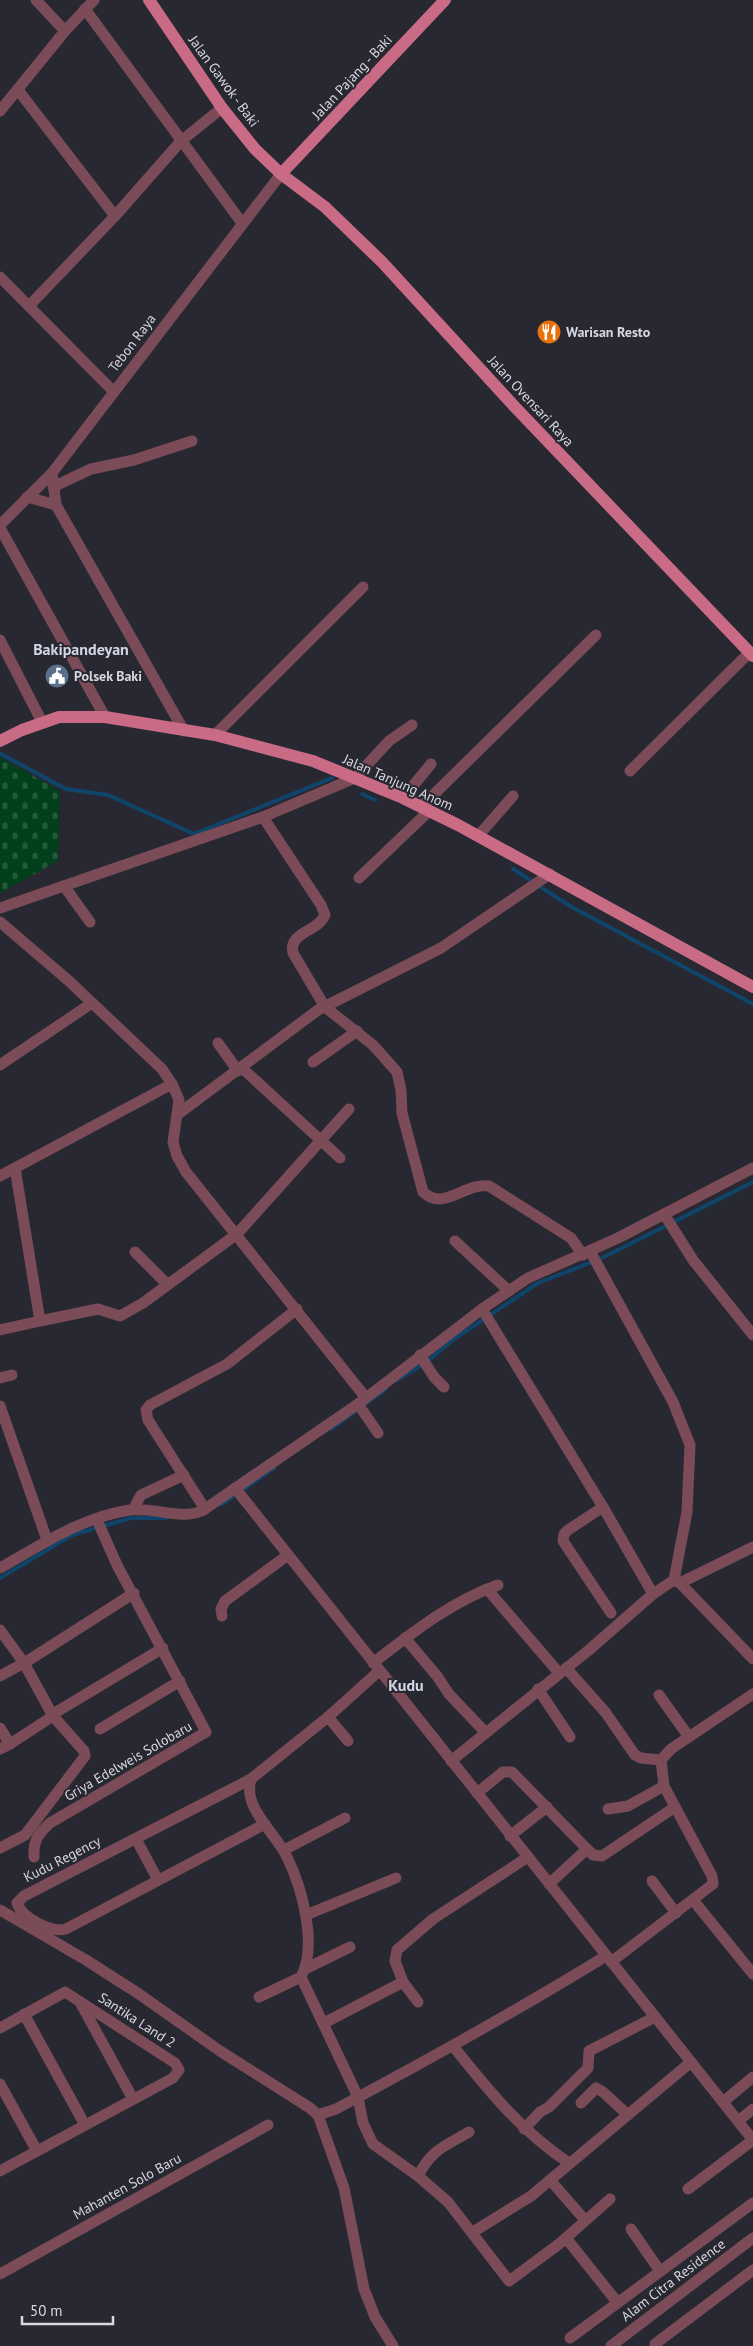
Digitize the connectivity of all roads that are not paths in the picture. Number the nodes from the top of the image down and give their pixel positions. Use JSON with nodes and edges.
{"nodes":[{"id":1,"x":36,"y":0,"type":"edge"},
{"id":2,"x":94,"y":0,"type":"edge"},
{"id":3,"x":149,"y":0,"type":"edge"},
{"id":4,"x":445,"y":0,"type":"edge"},
{"id":5,"x":85,"y":9,"type":"junction"},
{"id":6,"x":65,"y":31,"type":"junction"},
{"id":7,"x":18,"y":90,"type":"junction"},
{"id":8,"x":222,"y":108,"type":"junction"},
{"id":9,"x":0,"y":111,"type":"edge"},
{"id":10,"x":181,"y":141,"type":"junction"},
{"id":11,"x":281,"y":174,"type":"junction"},
{"id":12,"x":115,"y":216,"type":"junction"},
{"id":13,"x":242,"y":223,"type":"junction"},
{"id":14,"x":0,"y":277,"type":"edge"},
{"id":15,"x":29,"y":306,"type":"junction"},
{"id":16,"x":114,"y":392,"type":"junction"},
{"id":17,"x":192,"y":441,"type":"dead end"},
{"id":18,"x":52,"y":473,"type":"junction"},
{"id":19,"x":53,"y":487,"type":"junction"},
{"id":20,"x":27,"y":498,"type":"junction"},
{"id":21,"x":56,"y":505,"type":"junction"},
{"id":22,"x":0,"y":526,"type":"edge"},
{"id":23,"x":363,"y":587,"type":"dead end"},
{"id":24,"x":596,"y":635,"type":"dead end"},
{"id":25,"x":1,"y":642,"type":"edge"},
{"id":26,"x":751,"y":654,"type":"edge"},
{"id":27,"x":105,"y":717,"type":"junction"},
{"id":28,"x":42,"y":722,"type":"junction"},
{"id":29,"x":412,"y":725,"type":"dead end"},
{"id":30,"x":184,"y":731,"type":"junction"},
{"id":31,"x":215,"y":735,"type":"junction"},
{"id":32,"x":0,"y":741,"type":"edge"},
{"id":33,"x":431,"y":764,"type":"dead end"},
{"id":34,"x":630,"y":771,"type":"dead end"},
{"id":35,"x":355,"y":778,"type":"junction"},
{"id":36,"x":513,"y":796,"type":"dead end"},
{"id":37,"x":403,"y":798,"type":"junction"},
{"id":38,"x":425,"y":809,"type":"junction"},
{"id":39,"x":262,"y":817,"type":"junction"},
{"id":40,"x":478,"y":836,"type":"junction"},
{"id":41,"x":359,"y":878,"type":"dead end"},
{"id":42,"x":541,"y":880,"type":"junction"},
{"id":43,"x":64,"y":886,"type":"junction"},
{"id":44,"x":0,"y":908,"type":"edge"},
{"id":45,"x":0,"y":922,"type":"edge"},
{"id":46,"x":90,"y":922,"type":"dead end"},
{"id":47,"x":753,"y":987,"type":"edge"},
{"id":48,"x":92,"y":1003,"type":"junction"},
{"id":49,"x":325,"y":1007,"type":"junction"},
{"id":50,"x":356,"y":1031,"type":"junction"},
{"id":51,"x":218,"y":1043,"type":"dead end"},
{"id":52,"x":313,"y":1062,"type":"dead end"},
{"id":53,"x":0,"y":1066,"type":"edge"},
{"id":54,"x":240,"y":1069,"type":"junction"},
{"id":55,"x":172,"y":1084,"type":"junction"},
{"id":56,"x":349,"y":1109,"type":"dead end"},
{"id":57,"x":178,"y":1114,"type":"junction"},
{"id":58,"x":320,"y":1141,"type":"junction"},
{"id":59,"x":340,"y":1158,"type":"dead end"},
{"id":60,"x":15,"y":1168,"type":"junction"},
{"id":61,"x":753,"y":1168,"type":"edge"},
{"id":62,"x":0,"y":1176,"type":"edge"},
{"id":63,"x":667,"y":1219,"type":"junction"},
{"id":64,"x":237,"y":1234,"type":"junction"},
{"id":65,"x":455,"y":1241,"type":"dead end"},
{"id":66,"x":135,"y":1252,"type":"dead end"},
{"id":67,"x":590,"y":1257,"type":"junction"},
{"id":68,"x":167,"y":1284,"type":"junction"},
{"id":69,"x":509,"y":1291,"type":"junction"},
{"id":70,"x":297,"y":1309,"type":"junction"},
{"id":71,"x":486,"y":1315,"type":"junction"},
{"id":72,"x":40,"y":1321,"type":"junction"},
{"id":73,"x":0,"y":1330,"type":"edge"},
{"id":74,"x":753,"y":1335,"type":"edge"},
{"id":75,"x":424,"y":1360,"type":"junction"},
{"id":76,"x":12,"y":1375,"type":"dead end"},
{"id":77,"x":0,"y":1378,"type":"edge"},
{"id":78,"x":444,"y":1388,"type":"dead end"},
{"id":79,"x":362,"y":1404,"type":"junction"},
{"id":80,"x":0,"y":1406,"type":"edge"},
{"id":81,"x":378,"y":1433,"type":"dead end"},
{"id":82,"x":184,"y":1475,"type":"junction"},
{"id":83,"x":238,"y":1492,"type":"junction"},
{"id":84,"x":603,"y":1506,"type":"junction"},
{"id":85,"x":137,"y":1510,"type":"junction"},
{"id":86,"x":205,"y":1510,"type":"junction"},
{"id":87,"x":98,"y":1524,"type":"junction"},
{"id":88,"x":47,"y":1540,"type":"junction"},
{"id":89,"x":753,"y":1546,"type":"edge"},
{"id":90,"x":288,"y":1556,"type":"junction"},
{"id":91,"x":0,"y":1567,"type":"edge"},
{"id":92,"x":677,"y":1581,"type":"junction"},
{"id":93,"x":498,"y":1585,"type":"dead end"},
{"id":94,"x":487,"y":1589,"type":"junction"},
{"id":95,"x":134,"y":1593,"type":"junction"},
{"id":96,"x":652,"y":1594,"type":"junction"},
{"id":97,"x":611,"y":1614,"type":"dead end"},
{"id":98,"x":222,"y":1616,"type":"dead end"},
{"id":99,"x":0,"y":1630,"type":"edge"},
{"id":100,"x":405,"y":1638,"type":"junction"},
{"id":101,"x":163,"y":1648,"type":"junction"},
{"id":102,"x":753,"y":1659,"type":"edge"},
{"id":103,"x":26,"y":1661,"type":"junction"},
{"id":104,"x":376,"y":1667,"type":"junction"},
{"id":105,"x":562,"y":1670,"type":"junction"},
{"id":106,"x":0,"y":1676,"type":"edge"},
{"id":107,"x":180,"y":1681,"type":"junction"},
{"id":108,"x":538,"y":1689,"type":"junction"},
{"id":109,"x":753,"y":1694,"type":"edge"},
{"id":110,"x":659,"y":1695,"type":"dead end"},
{"id":111,"x":56,"y":1713,"type":"junction"},
{"id":112,"x":328,"y":1716,"type":"junction"},
{"id":113,"x":0,"y":1728,"type":"edge"},
{"id":114,"x":100,"y":1729,"type":"dead end"},
{"id":115,"x":485,"y":1732,"type":"junction"},
{"id":116,"x":570,"y":1737,"type":"dead end"},
{"id":117,"x":689,"y":1738,"type":"junction"},
{"id":118,"x":348,"y":1741,"type":"dead end"},
{"id":119,"x":5,"y":1746,"type":"edge"},
{"id":120,"x":661,"y":1760,"type":"junction"},
{"id":121,"x":451,"y":1761,"type":"junction"},
{"id":122,"x":250,"y":1779,"type":"junction"},
{"id":123,"x":664,"y":1786,"type":"junction"},
{"id":124,"x":477,"y":1793,"type":"junction"},
{"id":125,"x":547,"y":1807,"type":"junction"},
{"id":126,"x":675,"y":1807,"type":"junction"},
{"id":127,"x":608,"y":1809,"type":"dead end"},
{"id":128,"x":345,"y":1818,"type":"dead end"},
{"id":129,"x":265,"y":1824,"type":"junction"},
{"id":130,"x":510,"y":1836,"type":"junction"},
{"id":131,"x":136,"y":1838,"type":"junction"},
{"id":132,"x":0,"y":1848,"type":"edge"},
{"id":133,"x":586,"y":1849,"type":"junction"},
{"id":134,"x":284,"y":1850,"type":"junction"},
{"id":135,"x":34,"y":1857,"type":"dead end"},
{"id":136,"x":528,"y":1857,"type":"junction"},
{"id":137,"x":396,"y":1878,"type":"dead end"},
{"id":138,"x":158,"y":1880,"type":"junction"},
{"id":139,"x":652,"y":1881,"type":"dead end"},
{"id":140,"x":549,"y":1884,"type":"junction"},
{"id":141,"x":694,"y":1900,"type":"junction"},
{"id":142,"x":0,"y":1910,"type":"edge"},
{"id":143,"x":676,"y":1913,"type":"junction"},
{"id":144,"x":306,"y":1915,"type":"junction"},
{"id":145,"x":350,"y":1947,"type":"dead end"},
{"id":146,"x":608,"y":1959,"type":"junction"},
{"id":147,"x":303,"y":1973,"type":"junction"},
{"id":148,"x":753,"y":1974,"type":"edge"},
{"id":149,"x":403,"y":1982,"type":"junction"},
{"id":150,"x":259,"y":1997,"type":"dead end"},
{"id":151,"x":78,"y":2000,"type":"junction"},
{"id":152,"x":418,"y":2002,"type":"dead end"},
{"id":153,"x":24,"y":2014,"type":"junction"},
{"id":154,"x":655,"y":2016,"type":"junction"},
{"id":155,"x":324,"y":2023,"type":"junction"},
{"id":156,"x":0,"y":2028,"type":"edge"},
{"id":157,"x":453,"y":2046,"type":"junction"},
{"id":158,"x":691,"y":2062,"type":"junction"},
{"id":159,"x":580,"y":2077,"type":"junction"},
{"id":160,"x":753,"y":2077,"type":"edge"},
{"id":161,"x":0,"y":2084,"type":"edge"},
{"id":162,"x":596,"y":2088,"type":"junction"},
{"id":163,"x":358,"y":2097,"type":"junction"},
{"id":164,"x":133,"y":2099,"type":"junction"},
{"id":165,"x":723,"y":2102,"type":"junction"},
{"id":166,"x":581,"y":2103,"type":"dead end"},
{"id":167,"x":753,"y":2109,"type":"edge"},
{"id":168,"x":318,"y":2115,"type":"junction"},
{"id":169,"x":628,"y":2115,"type":"junction"},
{"id":170,"x":738,"y":2121,"type":"junction"},
{"id":171,"x":85,"y":2125,"type":"junction"},
{"id":172,"x":268,"y":2125,"type":"dead end"},
{"id":173,"x":524,"y":2129,"type":"junction"},
{"id":174,"x":469,"y":2132,"type":"dead end"},
{"id":175,"x":753,"y":2140,"type":"edge"},
{"id":176,"x":37,"y":2151,"type":"junction"},
{"id":177,"x":569,"y":2163,"type":"junction"},
{"id":178,"x":0,"y":2171,"type":"edge"},
{"id":179,"x":418,"y":2176,"type":"junction"},
{"id":180,"x":550,"y":2180,"type":"junction"},
{"id":181,"x":688,"y":2189,"type":"dead end"},
{"id":182,"x":610,"y":2199,"type":"dead end"},
{"id":183,"x":753,"y":2203,"type":"edge"},
{"id":184,"x":585,"y":2220,"type":"junction"},
{"id":185,"x":631,"y":2229,"type":"dead end"},
{"id":186,"x":473,"y":2232,"type":"junction"},
{"id":187,"x":566,"y":2238,"type":"junction"},
{"id":188,"x":753,"y":2238,"type":"edge"},
{"id":189,"x":753,"y":2270,"type":"edge"},
{"id":190,"x":660,"y":2271,"type":"junction"},
{"id":191,"x":0,"y":2274,"type":"edge"},
{"id":192,"x":617,"y":2302,"type":"junction"},
{"id":193,"x":570,"y":2338,"type":"dead end"},
{"id":194,"x":655,"y":2344,"type":"dead end"},
{"id":195,"x":393,"y":2346,"type":"edge"},
{"id":196,"x":610,"y":2346,"type":"edge"}],
"edges":[{"from":1,"to":6,"type":"street"},
{"from":2,"to":5,"type":"street"},
{"from":3,"to":8,"type":"main road","name":"Jalan Gawok - Baki"},
{"from":4,"to":11,"type":"main road","name":"Jalan Pajang - Baki"},
{"from":5,"to":6,"type":"street"},
{"from":5,"to":10,"type":"street"},
{"from":6,"to":7,"type":"street"},
{"from":7,"to":9,"type":"street"},
{"from":7,"to":12,"type":"street"},
{"from":8,"to":10,"type":"street"},
{"from":8,"to":11,"type":"main road","name":"Jalan Gawok - Baki"},
{"from":10,"to":12,"type":"street"},
{"from":10,"to":13,"type":"street"},
{"from":11,"to":13,"type":"street","name":"Tebon Raya"},
{"from":11,"to":26,"type":"main road","name":"Jalan Ovensari Raya"},
{"from":12,"to":15,"type":"street"},
{"from":13,"to":16,"type":"street","name":"Tebon Raya"},
{"from":14,"to":15,"type":"street"},
{"from":15,"to":16,"type":"street"},
{"from":16,"to":18,"type":"street","name":"Tebon Raya"},
{"from":17,"to":19,"type":"street"},
{"from":18,"to":19,"type":"street"},
{"from":18,"to":20,"type":"street","name":"Tebon Raya"},
{"from":19,"to":21,"type":"street"},
{"from":20,"to":21,"type":"street"},
{"from":20,"to":22,"type":"street","name":"Tebon Raya"},
{"from":21,"to":30,"type":"street"},
{"from":22,"to":27,"type":"street"},
{"from":23,"to":31,"type":"street"},
{"from":24,"to":38,"type":"street"},
{"from":25,"to":28,"type":"street"},
{"from":26,"to":34,"type":"street"},
{"from":27,"to":28,"type":"main road","name":"Jalan Tanjung Anom"},
{"from":27,"to":30,"type":"main road","name":"Jalan Tanjung Anom"},
{"from":28,"to":32,"type":"main road","name":"Jalan Tanjung Anom"},
{"from":29,"to":35,"type":"street"},
{"from":30,"to":31,"type":"main road","name":"Jalan Tanjung Anom"},
{"from":31,"to":35,"type":"main road","name":"Jalan Tanjung Anom"},
{"from":33,"to":37,"type":"street"},
{"from":35,"to":37,"type":"main road","name":"Jalan Tanjung Anom"},
{"from":35,"to":39,"type":"street"},
{"from":36,"to":40,"type":"street"},
{"from":37,"to":38,"type":"main road","name":"Jalan Tanjung Anom"},
{"from":38,"to":40,"type":"main road","name":"Jalan Tanjung Anom"},
{"from":38,"to":41,"type":"street"},
{"from":39,"to":43,"type":"street"},
{"from":39,"to":49,"type":"street"},
{"from":40,"to":42,"type":"main road","name":"Jalan Tanjung Anom"},
{"from":42,"to":47,"type":"main road","name":"Jalan Tanjung Anom"},
{"from":42,"to":49,"type":"street"},
{"from":43,"to":44,"type":"street"},
{"from":43,"to":46,"type":"street"},
{"from":45,"to":48,"type":"street"},
{"from":48,"to":53,"type":"street"},
{"from":48,"to":55,"type":"street"},
{"from":49,"to":50,"type":"street"},
{"from":49,"to":54,"type":"street"},
{"from":50,"to":52,"type":"street"},
{"from":50,"to":67,"type":"street"},
{"from":51,"to":54,"type":"street"},
{"from":54,"to":57,"type":"street"},
{"from":54,"to":58,"type":"street"},
{"from":55,"to":57,"type":"street"},
{"from":55,"to":60,"type":"street"},
{"from":56,"to":58,"type":"street"},
{"from":57,"to":64,"type":"street"},
{"from":58,"to":59,"type":"street"},
{"from":58,"to":64,"type":"street"},
{"from":60,"to":62,"type":"street"},
{"from":60,"to":72,"type":"street"},
{"from":61,"to":63,"type":"street"},
{"from":63,"to":67,"type":"street"},
{"from":63,"to":74,"type":"street"},
{"from":64,"to":68,"type":"street"},
{"from":64,"to":70,"type":"street"},
{"from":65,"to":69,"type":"street"},
{"from":66,"to":68,"type":"street"},
{"from":67,"to":69,"type":"street"},
{"from":67,"to":92,"type":"street"},
{"from":68,"to":72,"type":"street"},
{"from":69,"to":71,"type":"street"},
{"from":70,"to":79,"type":"street"},
{"from":70,"to":82,"type":"street"},
{"from":71,"to":75,"type":"street"},
{"from":71,"to":84,"type":"street"},
{"from":72,"to":73,"type":"street"},
{"from":75,"to":78,"type":"street"},
{"from":75,"to":79,"type":"street"},
{"from":76,"to":77,"type":"street"},
{"from":79,"to":81,"type":"street"},
{"from":79,"to":83,"type":"street"},
{"from":80,"to":88,"type":"street"},
{"from":82,"to":85,"type":"street"},
{"from":82,"to":86,"type":"street"},
{"from":83,"to":86,"type":"street"},
{"from":83,"to":90,"type":"street"},
{"from":84,"to":96,"type":"street"},
{"from":84,"to":97,"type":"street"},
{"from":85,"to":86,"type":"street"},
{"from":85,"to":87,"type":"street"},
{"from":87,"to":88,"type":"street"},
{"from":87,"to":95,"type":"street","name":"Griya Edelweis Solobaru"},
{"from":88,"to":91,"type":"street"},
{"from":89,"to":92,"type":"street"},
{"from":90,"to":98,"type":"street"},
{"from":90,"to":104,"type":"street"},
{"from":92,"to":96,"type":"street"},
{"from":92,"to":102,"type":"street"},
{"from":93,"to":94,"type":"street","name":"Kudu Regency"},
{"from":94,"to":100,"type":"street","name":"Kudu Regency"},
{"from":94,"to":105,"type":"street"},
{"from":95,"to":101,"type":"street","name":"Griya Edelweis Solobaru"},
{"from":95,"to":103,"type":"street"},
{"from":96,"to":105,"type":"street"},
{"from":99,"to":103,"type":"street"},
{"from":100,"to":104,"type":"street","name":"Kudu Regency"},
{"from":100,"to":115,"type":"street"},
{"from":101,"to":107,"type":"street","name":"Griya Edelweis Solobaru"},
{"from":101,"to":111,"type":"street"},
{"from":103,"to":106,"type":"street"},
{"from":103,"to":111,"type":"street"},
{"from":104,"to":112,"type":"street","name":"Kudu Regency"},
{"from":104,"to":121,"type":"street"},
{"from":105,"to":108,"type":"street"},
{"from":105,"to":120,"type":"street"},
{"from":107,"to":114,"type":"street"},
{"from":107,"to":135,"type":"street","name":"Griya Edelweis Solobaru"},
{"from":108,"to":115,"type":"street"},
{"from":108,"to":116,"type":"street"},
{"from":109,"to":117,"type":"street"},
{"from":110,"to":117,"type":"street"},
{"from":111,"to":119,"type":"street"},
{"from":111,"to":132,"type":"street"},
{"from":112,"to":118,"type":"street"},
{"from":112,"to":122,"type":"street","name":"Kudu Regency"},
{"from":113,"to":119,"type":"street"},
{"from":115,"to":121,"type":"street"},
{"from":117,"to":120,"type":"street"},
{"from":120,"to":123,"type":"street"},
{"from":121,"to":124,"type":"street"},
{"from":122,"to":129,"type":"street"},
{"from":122,"to":131,"type":"street","name":"Kudu Regency"},
{"from":123,"to":126,"type":"street"},
{"from":123,"to":127,"type":"street"},
{"from":124,"to":125,"type":"street"},
{"from":124,"to":130,"type":"street"},
{"from":125,"to":130,"type":"street"},
{"from":125,"to":133,"type":"street"},
{"from":126,"to":133,"type":"street"},
{"from":126,"to":141,"type":"street"},
{"from":128,"to":134,"type":"street"},
{"from":129,"to":134,"type":"street"},
{"from":129,"to":138,"type":"street","name":"Kudu Regency"},
{"from":130,"to":136,"type":"street"},
{"from":131,"to":138,"type":"street"},
{"from":131,"to":138,"type":"street","name":"Kudu Regency"},
{"from":133,"to":140,"type":"street"},
{"from":134,"to":144,"type":"street"},
{"from":136,"to":140,"type":"street"},
{"from":136,"to":149,"type":"street"},
{"from":137,"to":144,"type":"street"},
{"from":139,"to":143,"type":"street"},
{"from":140,"to":146,"type":"street"},
{"from":141,"to":143,"type":"street"},
{"from":141,"to":148,"type":"street"},
{"from":142,"to":168,"type":"street"},
{"from":143,"to":146,"type":"street"},
{"from":144,"to":147,"type":"street"},
{"from":145,"to":147,"type":"street"},
{"from":146,"to":154,"type":"street"},
{"from":146,"to":157,"type":"street"},
{"from":147,"to":150,"type":"street"},
{"from":147,"to":155,"type":"street"},
{"from":149,"to":152,"type":"street"},
{"from":149,"to":155,"type":"street"},
{"from":151,"to":153,"type":"street","name":"Santika Land 2"},
{"from":151,"to":164,"type":"street","name":"Santika Land 2"},
{"from":151,"to":164,"type":"street","name":"Santika Land 2"},
{"from":153,"to":156,"type":"street","name":"Santika Land 2"},
{"from":153,"to":171,"type":"street"},
{"from":154,"to":158,"type":"street"},
{"from":154,"to":159,"type":"street"},
{"from":155,"to":163,"type":"street"},
{"from":157,"to":163,"type":"street"},
{"from":157,"to":173,"type":"street"},
{"from":158,"to":165,"type":"street"},
{"from":158,"to":169,"type":"street"},
{"from":159,"to":162,"type":"street"},
{"from":159,"to":173,"type":"street"},
{"from":160,"to":165,"type":"street"},
{"from":161,"to":176,"type":"street"},
{"from":162,"to":166,"type":"street"},
{"from":162,"to":169,"type":"street"},
{"from":163,"to":168,"type":"street"},
{"from":163,"to":179,"type":"street"},
{"from":164,"to":171,"type":"street","name":"Santika Land 2"},
{"from":165,"to":170,"type":"street"},
{"from":167,"to":170,"type":"street"},
{"from":168,"to":195,"type":"street"},
{"from":169,"to":177,"type":"street"},
{"from":170,"to":175,"type":"street"},
{"from":171,"to":176,"type":"street","name":"Santika Land 2"},
{"from":172,"to":191,"type":"street","name":"Mahanten Solo Baru"},
{"from":173,"to":177,"type":"street"},
{"from":174,"to":179,"type":"street"},
{"from":175,"to":181,"type":"street"},
{"from":176,"to":178,"type":"street","name":"Santika Land 2"},
{"from":177,"to":180,"type":"street"},
{"from":179,"to":186,"type":"street"},
{"from":180,"to":184,"type":"street"},
{"from":180,"to":186,"type":"street"},
{"from":182,"to":184,"type":"street"},
{"from":183,"to":190,"type":"street"},
{"from":184,"to":187,"type":"street"},
{"from":185,"to":190,"type":"street"},
{"from":186,"to":187,"type":"street"},
{"from":187,"to":192,"type":"street"},
{"from":188,"to":196,"type":"street","name":"Alam Citra Residence"},
{"from":189,"to":194,"type":"street"},
{"from":190,"to":192,"type":"street"},
{"from":192,"to":193,"type":"street"}]}
